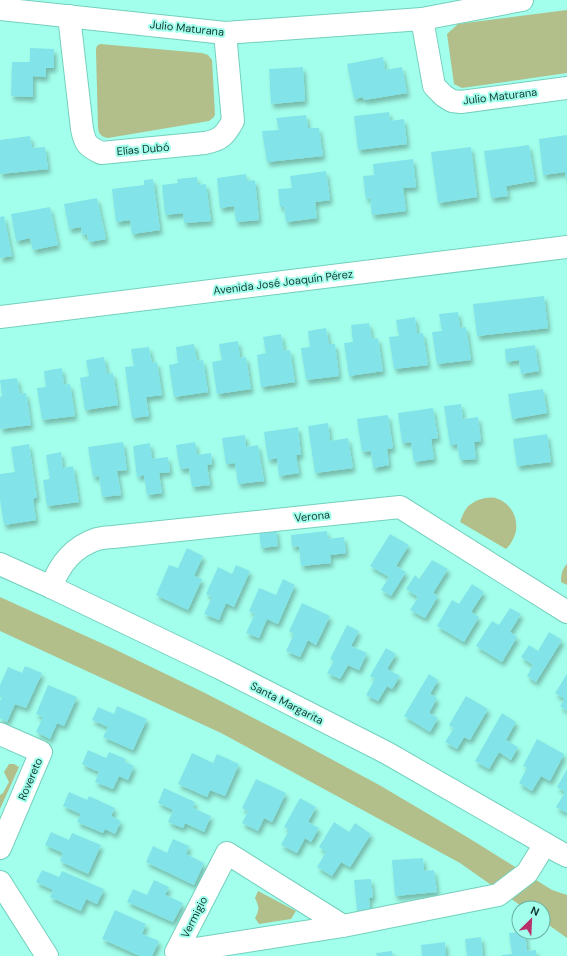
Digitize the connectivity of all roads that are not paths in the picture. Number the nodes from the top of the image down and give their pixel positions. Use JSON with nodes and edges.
{"nodes":[{"id":1,"x":522,"y":0,"type":"edge"},
{"id":2,"x":0,"y":9,"type":"edge"},
{"id":3,"x":69,"y":16,"type":"junction"},
{"id":4,"x":422,"y":19,"type":"junction"},
{"id":5,"x":225,"y":33,"type":"junction"},
{"id":6,"x":567,"y":88,"type":"edge"},
{"id":7,"x":567,"y":248,"type":"edge"},
{"id":8,"x":0,"y":317,"type":"edge"},
{"id":9,"x":0,"y":564,"type":"edge"},
{"id":10,"x":52,"y":587,"type":"junction"},
{"id":11,"x":567,"y":612,"type":"edge"},
{"id":12,"x":0,"y":734,"type":"edge"},
{"id":13,"x":545,"y":844,"type":"junction"},
{"id":14,"x":0,"y":848,"type":"edge"},
{"id":15,"x":567,"y":856,"type":"edge"},
{"id":16,"x":0,"y":882,"type":"edge"},
{"id":17,"x":343,"y":926,"type":"junction"},
{"id":18,"x":47,"y":956,"type":"edge"}],
"edges":[{"from":1,"to":4,"type":"street","name":"Julio Maturana"},
{"from":2,"to":3,"type":"street","name":"Julio Maturana"},
{"from":3,"to":5,"type":"street","name":"Julio Maturana"},
{"from":3,"to":5,"type":"street","name":"Elías Dubó"},
{"from":4,"to":5,"type":"street","name":"Julio Maturana"},
{"from":4,"to":6,"type":"street","name":"Julio Maturana"},
{"from":7,"to":8,"type":"street","name":"Avenida José Joaquín Pérez"},
{"from":9,"to":10,"type":"street","name":"Santa Margarita"},
{"from":10,"to":11,"type":"street","name":"Verona"},
{"from":10,"to":13,"type":"street","name":"Santa Margarita"},
{"from":12,"to":14,"type":"street","name":"Rovereto"},
{"from":13,"to":15,"type":"street","name":"Santa Margarita"},
{"from":13,"to":17,"type":"street","name":"Vermigio"},
{"from":16,"to":18,"type":"street"},
{"from":17,"to":17,"type":"street","name":"Vermigio"}]}
